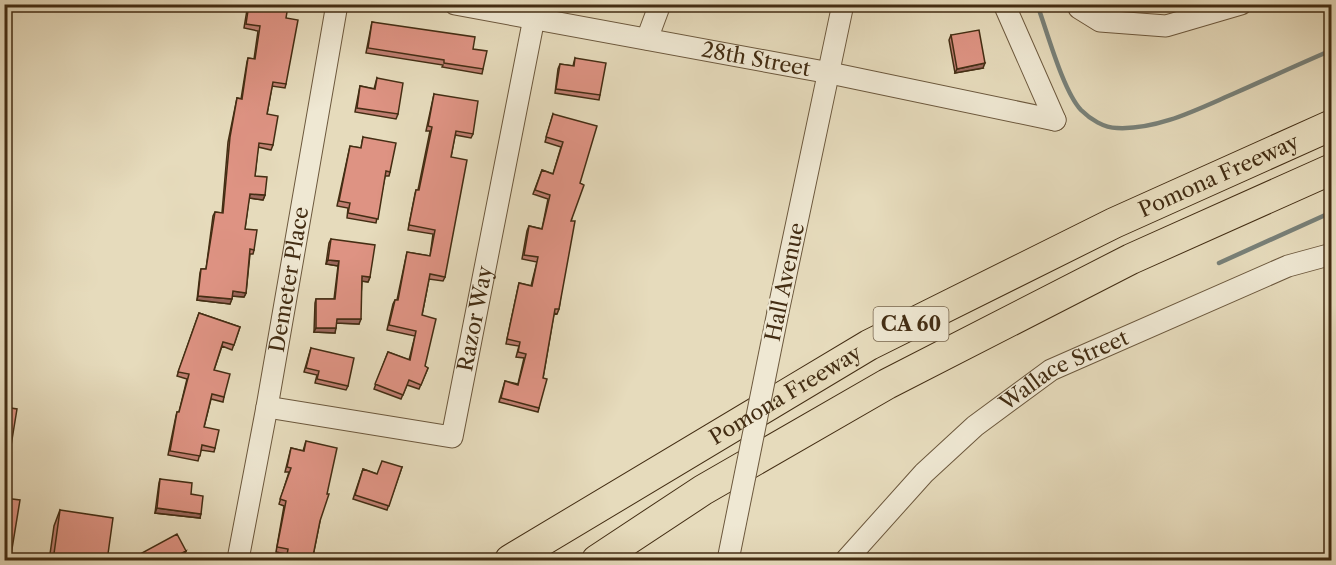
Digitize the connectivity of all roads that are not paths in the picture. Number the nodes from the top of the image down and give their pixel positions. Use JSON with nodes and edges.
{"nodes":[{"id":1,"x":337,"y":4,"type":"edge"},
{"id":2,"x":455,"y":4,"type":"edge"},
{"id":3,"x":660,"y":4,"type":"edge"},
{"id":4,"x":843,"y":4,"type":"edge"},
{"id":5,"x":1004,"y":4,"type":"edge"},
{"id":6,"x":1078,"y":4,"type":"edge"},
{"id":7,"x":1242,"y":4,"type":"edge"},
{"id":8,"x":540,"y":14,"type":"edge"},
{"id":9,"x":647,"y":39,"type":"junction"},
{"id":10,"x":830,"y":73,"type":"junction"},
{"id":11,"x":1332,"y":126,"type":"edge"},
{"id":12,"x":1332,"y":169,"type":"edge"},
{"id":13,"x":1332,"y":254,"type":"edge"},
{"id":14,"x":267,"y":407,"type":"junction"},
{"id":15,"x":239,"y":554,"type":"dead end"},
{"id":16,"x":604,"y":557,"type":"edge"},
{"id":17,"x":510,"y":561,"type":"edge"},
{"id":18,"x":728,"y":561,"type":"edge"},
{"id":19,"x":846,"y":561,"type":"edge"}],
"edges":[{"from":1,"to":14,"type":"street","name":"Demeter Place"},
{"from":2,"to":8,"type":"street","name":"28th Street"},
{"from":3,"to":9,"type":"street"},
{"from":4,"to":10,"type":"street","name":"Hall Avenue"},
{"from":5,"to":10,"type":"street","name":"28th Street"},
{"from":6,"to":7,"type":"street"},
{"from":8,"to":9,"type":"street","name":"28th Street"},
{"from":8,"to":14,"type":"street","name":"Razor Way"},
{"from":9,"to":10,"type":"street","name":"28th Street"},
{"from":10,"to":18,"type":"street","name":"Hall Avenue","bridge":true},
{"from":11,"to":17,"type":"highway","name":"Pomona Freeway","number":"CA 60"},
{"from":12,"to":16,"type":"highway","name":"Pomona Freeway","number":"CA 60"},
{"from":13,"to":19,"type":"street","name":"Wallace Street"},
{"from":14,"to":15,"type":"street","name":"Demeter Place"}]}
